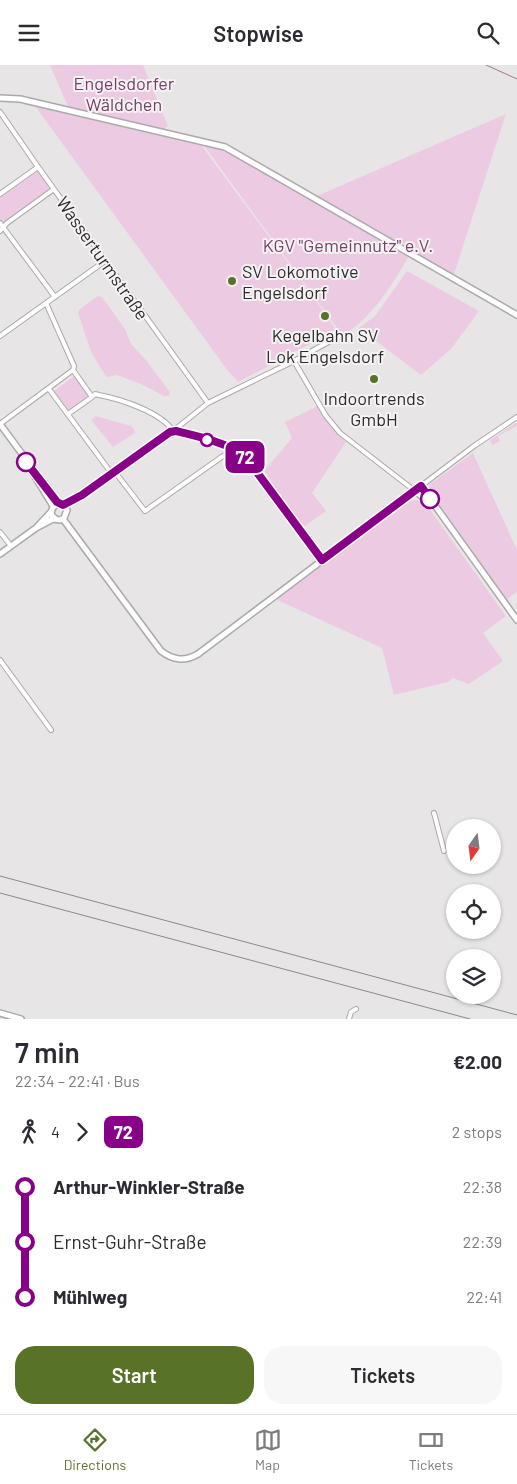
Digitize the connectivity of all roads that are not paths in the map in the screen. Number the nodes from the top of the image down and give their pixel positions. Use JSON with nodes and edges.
{"nodes":[{"id":1,"x":0,"y":98,"type":"edge"},
{"id":2,"x":0,"y":112,"type":"edge"},
{"id":3,"x":38,"y":167,"type":"junction"},
{"id":4,"x":54,"y":189,"type":"junction"},
{"id":5,"x":0,"y":194,"type":"edge"},
{"id":6,"x":0,"y":223,"type":"edge"},
{"id":7,"x":2,"y":229,"type":"edge"},
{"id":8,"x":105,"y":261,"type":"junction"},
{"id":9,"x":55,"y":297,"type":"junction"},
{"id":10,"x":46,"y":303,"type":"junction"},
{"id":11,"x":517,"y":315,"type":"edge"},
{"id":12,"x":341,"y":335,"type":"dead end"},
{"id":13,"x":0,"y":336,"type":"edge"},
{"id":14,"x":294,"y":361,"type":"junction"},
{"id":15,"x":73,"y":370,"type":"junction"},
{"id":16,"x":49,"y":389,"type":"junction"},
{"id":17,"x":92,"y":397,"type":"junction"},
{"id":18,"x":208,"y":403,"type":"junction"},
{"id":19,"x":68,"y":414,"type":"junction"},
{"id":20,"x":517,"y":417,"type":"edge"},
{"id":21,"x":0,"y":424,"type":"edge"},
{"id":22,"x":173,"y":431,"type":"junction"},
{"id":23,"x":232,"y":449,"type":"junction"},
{"id":24,"x":26,"y":462,"type":"junction"},
{"id":25,"x":113,"y":473,"type":"junction"},
{"id":26,"x":421,"y":486,"type":"junction"},
{"id":27,"x":415,"y":491,"type":"junction"},
{"id":28,"x":78,"y":498,"type":"junction"},
{"id":29,"x":61,"y":504,"type":"junction"},
{"id":30,"x":52,"y":509,"type":"junction"},
{"id":31,"x":438,"y":510,"type":"junction"},
{"id":32,"x":67,"y":511,"type":"junction"},
{"id":33,"x":56,"y":519,"type":"junction"},
{"id":34,"x":63,"y":519,"type":"junction"},
{"id":35,"x":36,"y":528,"type":"junction"},
{"id":36,"x":0,"y":532,"type":"edge"},
{"id":37,"x":11,"y":547,"type":"junction"},
{"id":38,"x":0,"y":555,"type":"edge"},
{"id":39,"x":322,"y":560,"type":"junction"},
{"id":40,"x":517,"y":620,"type":"edge"},
{"id":41,"x":0,"y":660,"type":"edge"},
{"id":42,"x":51,"y":730,"type":"dead end"},
{"id":43,"x":434,"y":813,"type":"dead end"},
{"id":44,"x":444,"y":851,"type":"dead end"},
{"id":45,"x":356,"y":1009,"type":"dead end"},
{"id":46,"x":0,"y":1015,"type":"edge"},
{"id":47,"x":21,"y":1019,"type":"edge"},
{"id":48,"x":348,"y":1019,"type":"edge"}],
"edges":[{"from":1,"to":11,"type":"street"},
{"from":2,"to":3,"type":"street","name":"Wasserturmstraße"},
{"from":3,"to":4,"type":"street","name":"Wasserturmstraße"},
{"from":3,"to":5,"type":"street"},
{"from":4,"to":7,"type":"street"},
{"from":4,"to":8,"type":"street","name":"Wasserturmstraße"},
{"from":6,"to":7,"type":"street"},
{"from":7,"to":9,"type":"street"},
{"from":8,"to":9,"type":"street"},
{"from":8,"to":18,"type":"street","name":"Wasserturmstraße"},
{"from":9,"to":10,"type":"street"},
{"from":10,"to":13,"type":"street"},
{"from":10,"to":15,"type":"street"},
{"from":12,"to":14,"type":"street"},
{"from":14,"to":18,"type":"street"},
{"from":14,"to":27,"type":"street"},
{"from":15,"to":16,"type":"street"},
{"from":15,"to":17,"type":"street"},
{"from":16,"to":19,"type":"street"},
{"from":16,"to":21,"type":"street"},
{"from":17,"to":19,"type":"street"},
{"from":17,"to":22,"type":"street"},
{"from":18,"to":22,"type":"street"},
{"from":19,"to":25,"type":"street"},
{"from":20,"to":26,"type":"street"},
{"from":21,"to":24,"type":"street"},
{"from":22,"to":23,"type":"street"},
{"from":22,"to":25,"type":"street"},
{"from":23,"to":25,"type":"street"},
{"from":23,"to":39,"type":"street"},
{"from":24,"to":29,"type":"street"},
{"from":24,"to":30,"type":"street"},
{"from":25,"to":28,"type":"street"},
{"from":26,"to":27,"type":"street"},
{"from":26,"to":31,"type":"street"},
{"from":27,"to":31,"type":"street"},
{"from":27,"to":39,"type":"street"},
{"from":28,"to":29,"type":"street"},
{"from":28,"to":32,"type":"street"},
{"from":29,"to":30,"type":"street"},
{"from":29,"to":32,"type":"street"},
{"from":30,"to":33,"type":"street"},
{"from":30,"to":35,"type":"street"},
{"from":31,"to":40,"type":"street"},
{"from":32,"to":34,"type":"street"},
{"from":33,"to":34,"type":"street"},
{"from":33,"to":35,"type":"street"},
{"from":34,"to":39,"type":"street"},
{"from":35,"to":37,"type":"street"},
{"from":36,"to":37,"type":"street"},
{"from":37,"to":38,"type":"street"},
{"from":41,"to":42,"type":"street"},
{"from":43,"to":44,"type":"street"},
{"from":45,"to":48,"type":"street"},
{"from":46,"to":47,"type":"street"}]}
